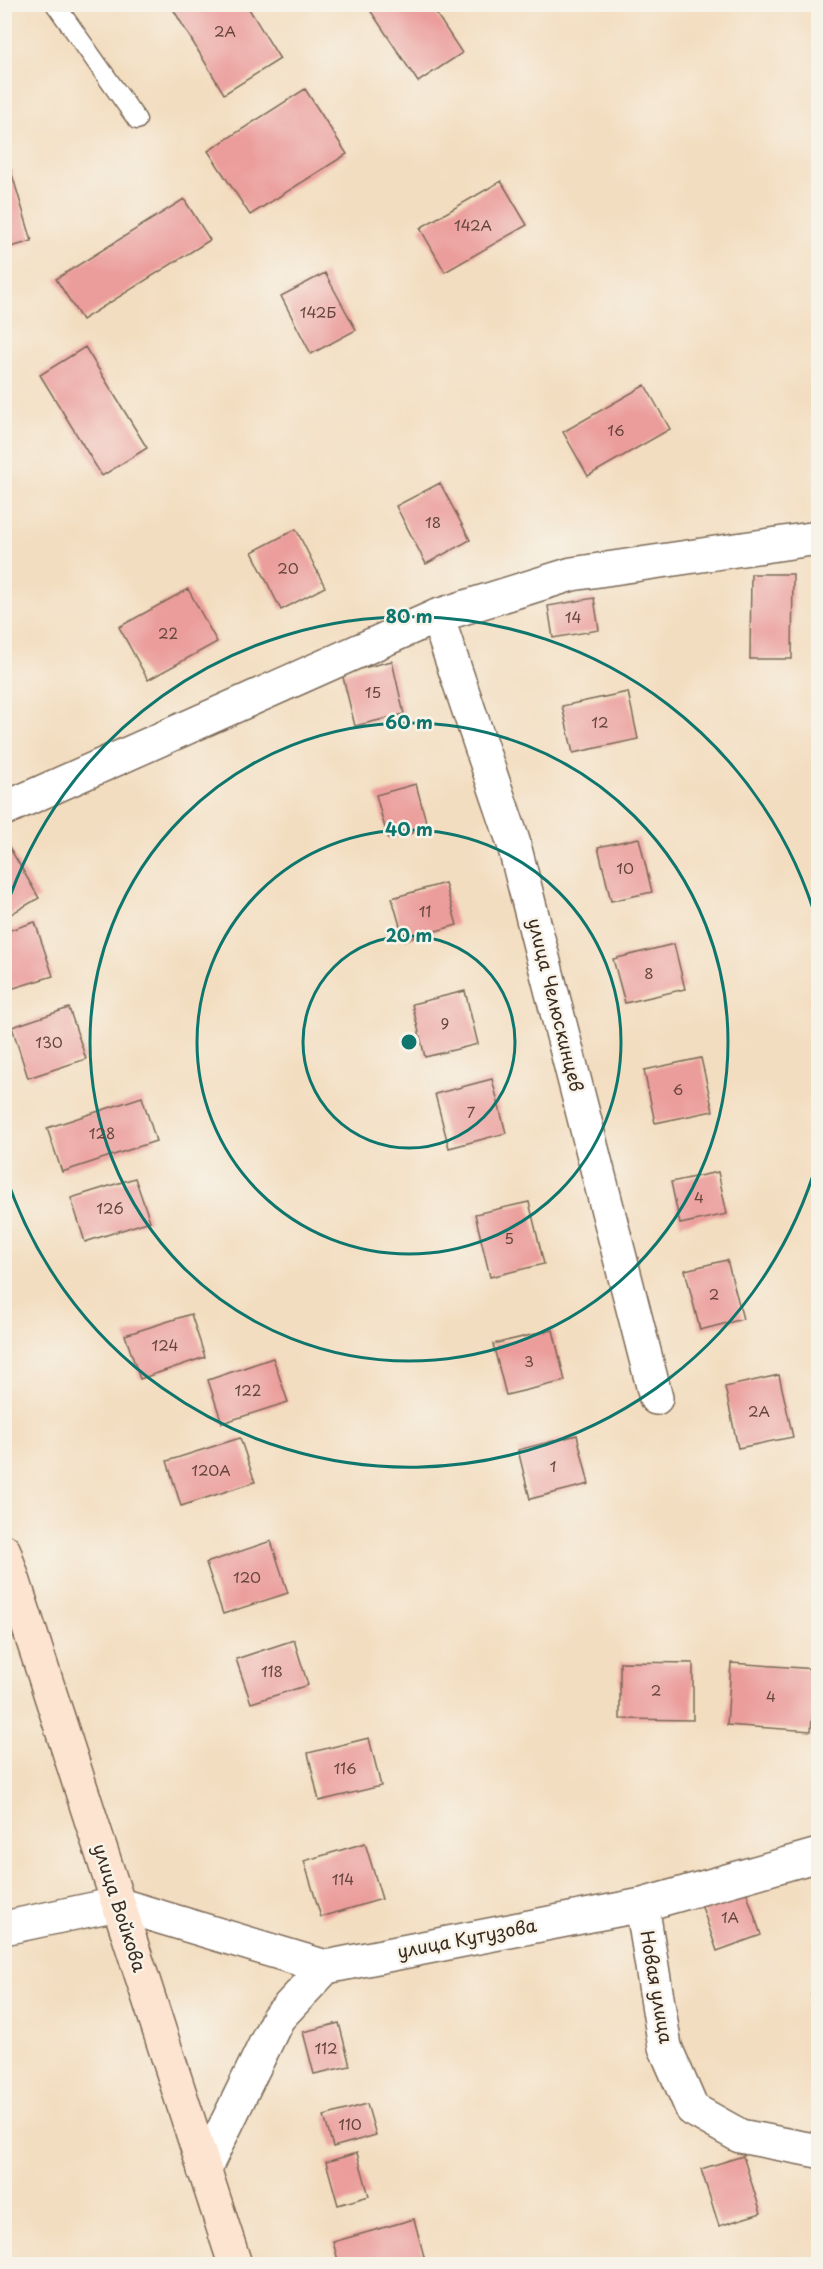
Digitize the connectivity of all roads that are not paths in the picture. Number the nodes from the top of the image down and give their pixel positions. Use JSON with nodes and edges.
{"nodes":[{"id":1,"x":55,"y":4,"type":"edge"},
{"id":2,"x":137,"y":120,"type":"dead end"},
{"id":3,"x":819,"y":538,"type":"edge"},
{"id":4,"x":437,"y":616,"type":"junction"},
{"id":5,"x":4,"y":809,"type":"edge"},
{"id":6,"x":656,"y":1398,"type":"dead end"},
{"id":7,"x":4,"y":1551,"type":"edge"},
{"id":8,"x":819,"y":1855,"type":"edge"},
{"id":9,"x":117,"y":1904,"type":"junction"},
{"id":10,"x":642,"y":1905,"type":"junction"},
{"id":11,"x":4,"y":1928,"type":"edge"},
{"id":12,"x":326,"y":1967,"type":"junction"},
{"id":13,"x":819,"y":2151,"type":"edge"},
{"id":14,"x":204,"y":2170,"type":"junction"},
{"id":15,"x":235,"y":2265,"type":"edge"}],
"edges":[{"from":1,"to":2,"type":"lane"},
{"from":3,"to":4,"type":"street"},
{"from":4,"to":5,"type":"street"},
{"from":4,"to":6,"type":"street","name":"улица Челюскинцев"},
{"from":7,"to":9,"type":"main road","name":"улица Войкова"},
{"from":8,"to":10,"type":"street","name":"улица Кутузова"},
{"from":9,"to":11,"type":"street"},
{"from":9,"to":12,"type":"street","name":"улица Кутузова"},
{"from":9,"to":14,"type":"main road","name":"улица Войкова"},
{"from":10,"to":12,"type":"street","name":"улица Кутузова"},
{"from":10,"to":13,"type":"street","name":"Новая улица"},
{"from":12,"to":14,"type":"street"},
{"from":14,"to":15,"type":"main road","name":"улица Войкова"}]}
